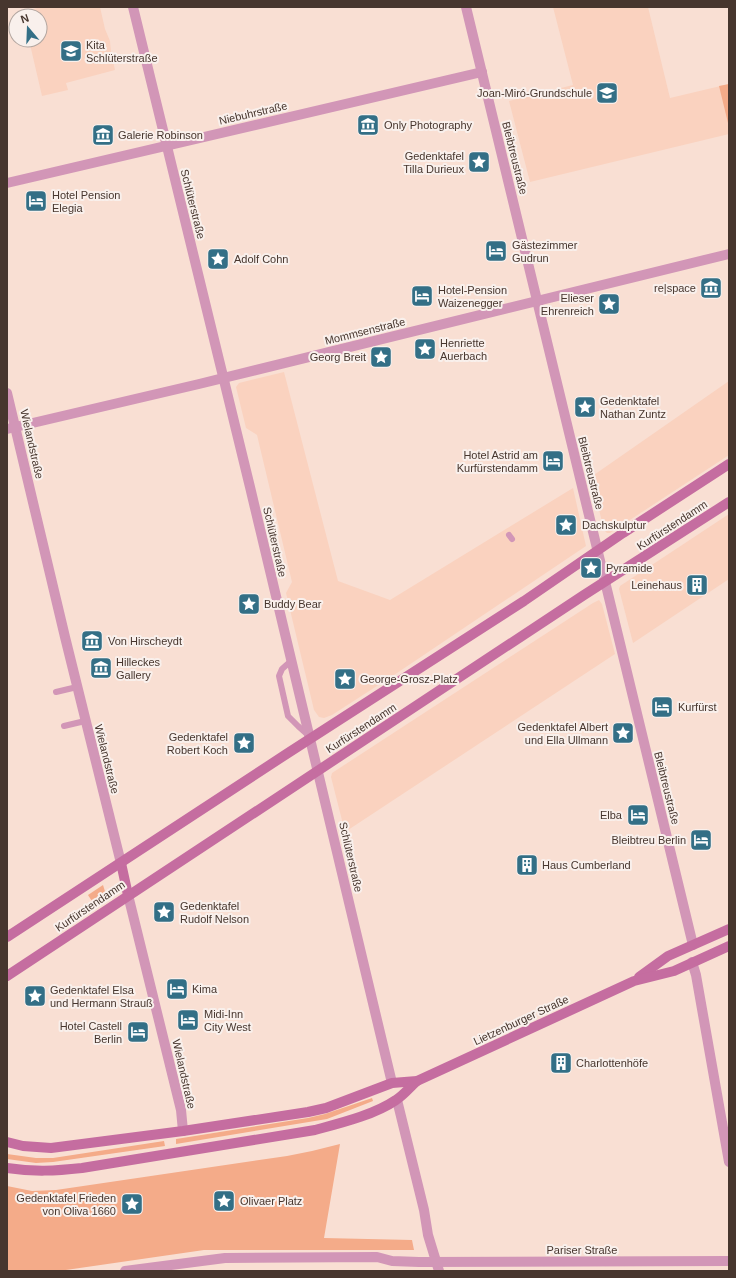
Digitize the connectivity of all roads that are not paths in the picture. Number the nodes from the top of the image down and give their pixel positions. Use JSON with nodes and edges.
{"nodes":[{"id":1,"x":133,"y":7,"type":"edge"},
{"id":2,"x":466,"y":7,"type":"edge"},
{"id":3,"x":482,"y":72,"type":"junction"},
{"id":4,"x":167,"y":146,"type":"junction"},
{"id":5,"x":7,"y":183,"type":"edge"},
{"id":6,"x":729,"y":254,"type":"edge"},
{"id":7,"x":537,"y":301,"type":"junction"},
{"id":8,"x":223,"y":378,"type":"junction"},
{"id":9,"x":7,"y":393,"type":"edge"},
{"id":10,"x":11,"y":428,"type":"edge"},
{"id":11,"x":729,"y":464,"type":"edge"},
{"id":12,"x":729,"y":502,"type":"edge"},
{"id":13,"x":598,"y":550,"type":"junction"},
{"id":14,"x":605,"y":582,"type":"junction"},
{"id":15,"x":291,"y":661,"type":"junction"},
{"id":16,"x":77,"y":687,"type":"junction"},
{"id":17,"x":56,"y":692,"type":"dead end"},
{"id":18,"x":85,"y":720,"type":"junction"},
{"id":19,"x":64,"y":726,"type":"dead end"},
{"id":20,"x":310,"y":737,"type":"junction"},
{"id":21,"x":318,"y":770,"type":"junction"},
{"id":22,"x":120,"y":863,"type":"junction"},
{"id":23,"x":128,"y":895,"type":"junction"},
{"id":24,"x":729,"y":929,"type":"edge"},
{"id":25,"x":7,"y":937,"type":"edge"},
{"id":26,"x":693,"y":945,"type":"junction"},
{"id":27,"x":729,"y":946,"type":"edge"},
{"id":28,"x":692,"y":962,"type":"junction"},
{"id":29,"x":7,"y":976,"type":"edge"},
{"id":30,"x":634,"y":981,"type":"junction"},
{"id":31,"x":417,"y":1081,"type":"junction"},
{"id":32,"x":392,"y":1083,"type":"junction"},
{"id":33,"x":397,"y":1100,"type":"junction"},
{"id":34,"x":183,"y":1131,"type":"junction"},
{"id":35,"x":7,"y":1142,"type":"edge"},
{"id":36,"x":729,"y":1162,"type":"edge"},
{"id":37,"x":7,"y":1168,"type":"edge"},
{"id":38,"x":729,"y":1261,"type":"edge"},
{"id":39,"x":195,"y":1266,"type":"edge"},
{"id":40,"x":437,"y":1266,"type":"edge"},
{"id":41,"x":125,"y":1271,"type":"edge"}],
"edges":[{"from":1,"to":4,"type":"street","name":"Schlüterstraße"},
{"from":2,"to":3,"type":"street","name":"Bleibtreustraße"},
{"from":3,"to":4,"type":"street","name":"Niebuhrstraße"},
{"from":3,"to":7,"type":"street","name":"Bleibtreustraße"},
{"from":4,"to":5,"type":"street","name":"Niebuhrstraße"},
{"from":4,"to":8,"type":"street","name":"Schlüterstraße"},
{"from":6,"to":7,"type":"street","name":"Mommsenstraße"},
{"from":7,"to":8,"type":"street","name":"Mommsenstraße"},
{"from":7,"to":13,"type":"street","name":"Bleibtreustraße"},
{"from":8,"to":10,"type":"street","name":"Mommsenstraße"},
{"from":8,"to":15,"type":"street","name":"Schlüterstraße"},
{"from":9,"to":10,"type":"street","name":"Wielandstraße"},
{"from":10,"to":16,"type":"street","name":"Wielandstraße"},
{"from":11,"to":13,"type":"main road","name":"Kurfürstendamm"},
{"from":12,"to":14,"type":"main road","name":"Kurfürstendamm"},
{"from":13,"to":14,"type":"street","name":"Bleibtreustraße"},
{"from":13,"to":20,"type":"main road","name":"Kurfürstendamm"},
{"from":14,"to":21,"type":"main road","name":"Kurfürstendamm"},
{"from":14,"to":26,"type":"street","name":"Bleibtreustraße"},
{"from":15,"to":20,"type":"street","name":"Schlüterstraße"},
{"from":15,"to":20,"type":"lane"},
{"from":16,"to":17,"type":"lane"},
{"from":16,"to":18,"type":"street","name":"Wielandstraße"},
{"from":18,"to":19,"type":"lane"},
{"from":18,"to":22,"type":"street","name":"Wielandstraße"},
{"from":20,"to":21,"type":"street","name":"Schlüterstraße"},
{"from":20,"to":22,"type":"main road","name":"Kurfürstendamm"},
{"from":21,"to":23,"type":"main road","name":"Kurfürstendamm"},
{"from":21,"to":32,"type":"street","name":"Schlüterstraße"},
{"from":22,"to":23,"type":"main road","name":"Wielandstraße"},
{"from":22,"to":25,"type":"main road","name":"Kurfürstendamm"},
{"from":23,"to":29,"type":"main road","name":"Kurfürstendamm"},
{"from":23,"to":34,"type":"street","name":"Wielandstraße"},
{"from":24,"to":26,"type":"main road","name":"Lietzenburger Straße"},
{"from":26,"to":30,"type":"main road","name":"Lietzenburger Straße"},
{"from":27,"to":28,"type":"main road","name":"Lietzenburger Straße"},
{"from":28,"to":30,"type":"main road","name":"Lietzenburger Straße"},
{"from":28,"to":36,"type":"street"},
{"from":30,"to":31,"type":"main road","name":"Lietzenburger Straße"},
{"from":31,"to":32,"type":"main road","name":"Lietzenburger Straße"},
{"from":31,"to":33,"type":"main road","name":"Lietzenburger Straße"},
{"from":32,"to":33,"type":"main road"},
{"from":32,"to":34,"type":"main road"},
{"from":33,"to":37,"type":"main road"},
{"from":33,"to":40,"type":"street"},
{"from":34,"to":35,"type":"main road"},
{"from":38,"to":40,"type":"street","name":"Pariser Straße"},
{"from":39,"to":40,"type":"street"},
{"from":39,"to":41,"type":"street"}]}
